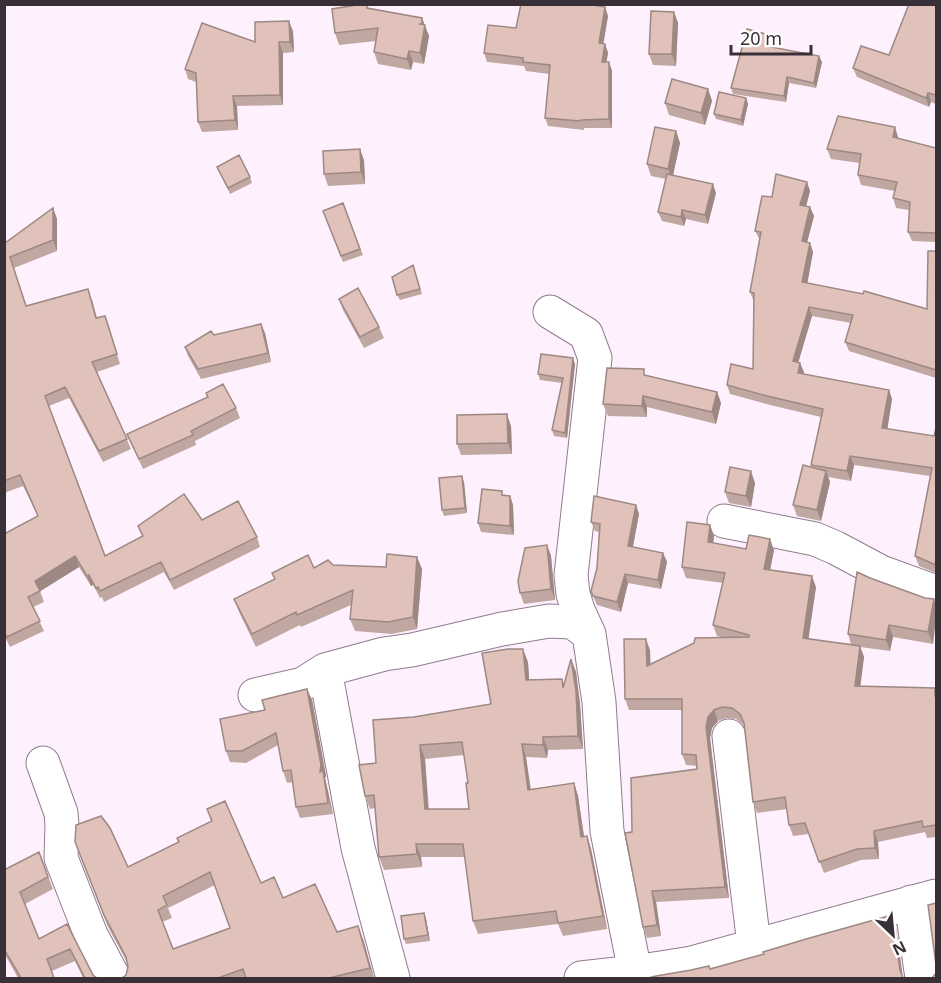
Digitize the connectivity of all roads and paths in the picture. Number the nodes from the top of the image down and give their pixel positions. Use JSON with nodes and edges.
{"nodes":[{"id":1,"x":550,"y":312,"type":"dead end"},
{"id":2,"x":724,"y":521,"type":"dead end"},
{"id":3,"x":936,"y":592,"type":"edge"},
{"id":4,"x":590,"y":634,"type":"junction"},
{"id":5,"x":324,"y":670,"type":"junction"},
{"id":6,"x":255,"y":695,"type":"dead end"},
{"id":7,"x":729,"y":736,"type":"dead end"},
{"id":8,"x":43,"y":763,"type":"dead end"},
{"id":9,"x":924,"y":898,"type":"edge"},
{"id":10,"x":754,"y":945,"type":"junction"},
{"id":11,"x":635,"y":972,"type":"junction"},
{"id":12,"x":114,"y":978,"type":"edge"},
{"id":13,"x":393,"y":978,"type":"edge"},
{"id":14,"x":581,"y":978,"type":"edge"},
{"id":15,"x":922,"y":978,"type":"edge"}],
"edges":[{"from":1,"to":4,"type":"street"},
{"from":2,"to":3,"type":"street"},
{"from":4,"to":5,"type":"street"},
{"from":4,"to":11,"type":"street"},
{"from":5,"to":6,"type":"street"},
{"from":5,"to":13,"type":"street"},
{"from":7,"to":10,"type":"street"},
{"from":8,"to":12,"type":"street"},
{"from":9,"to":10,"type":"street"},
{"from":9,"to":15,"type":"street"},
{"from":10,"to":11,"type":"street"},
{"from":11,"to":14,"type":"street"}]}
